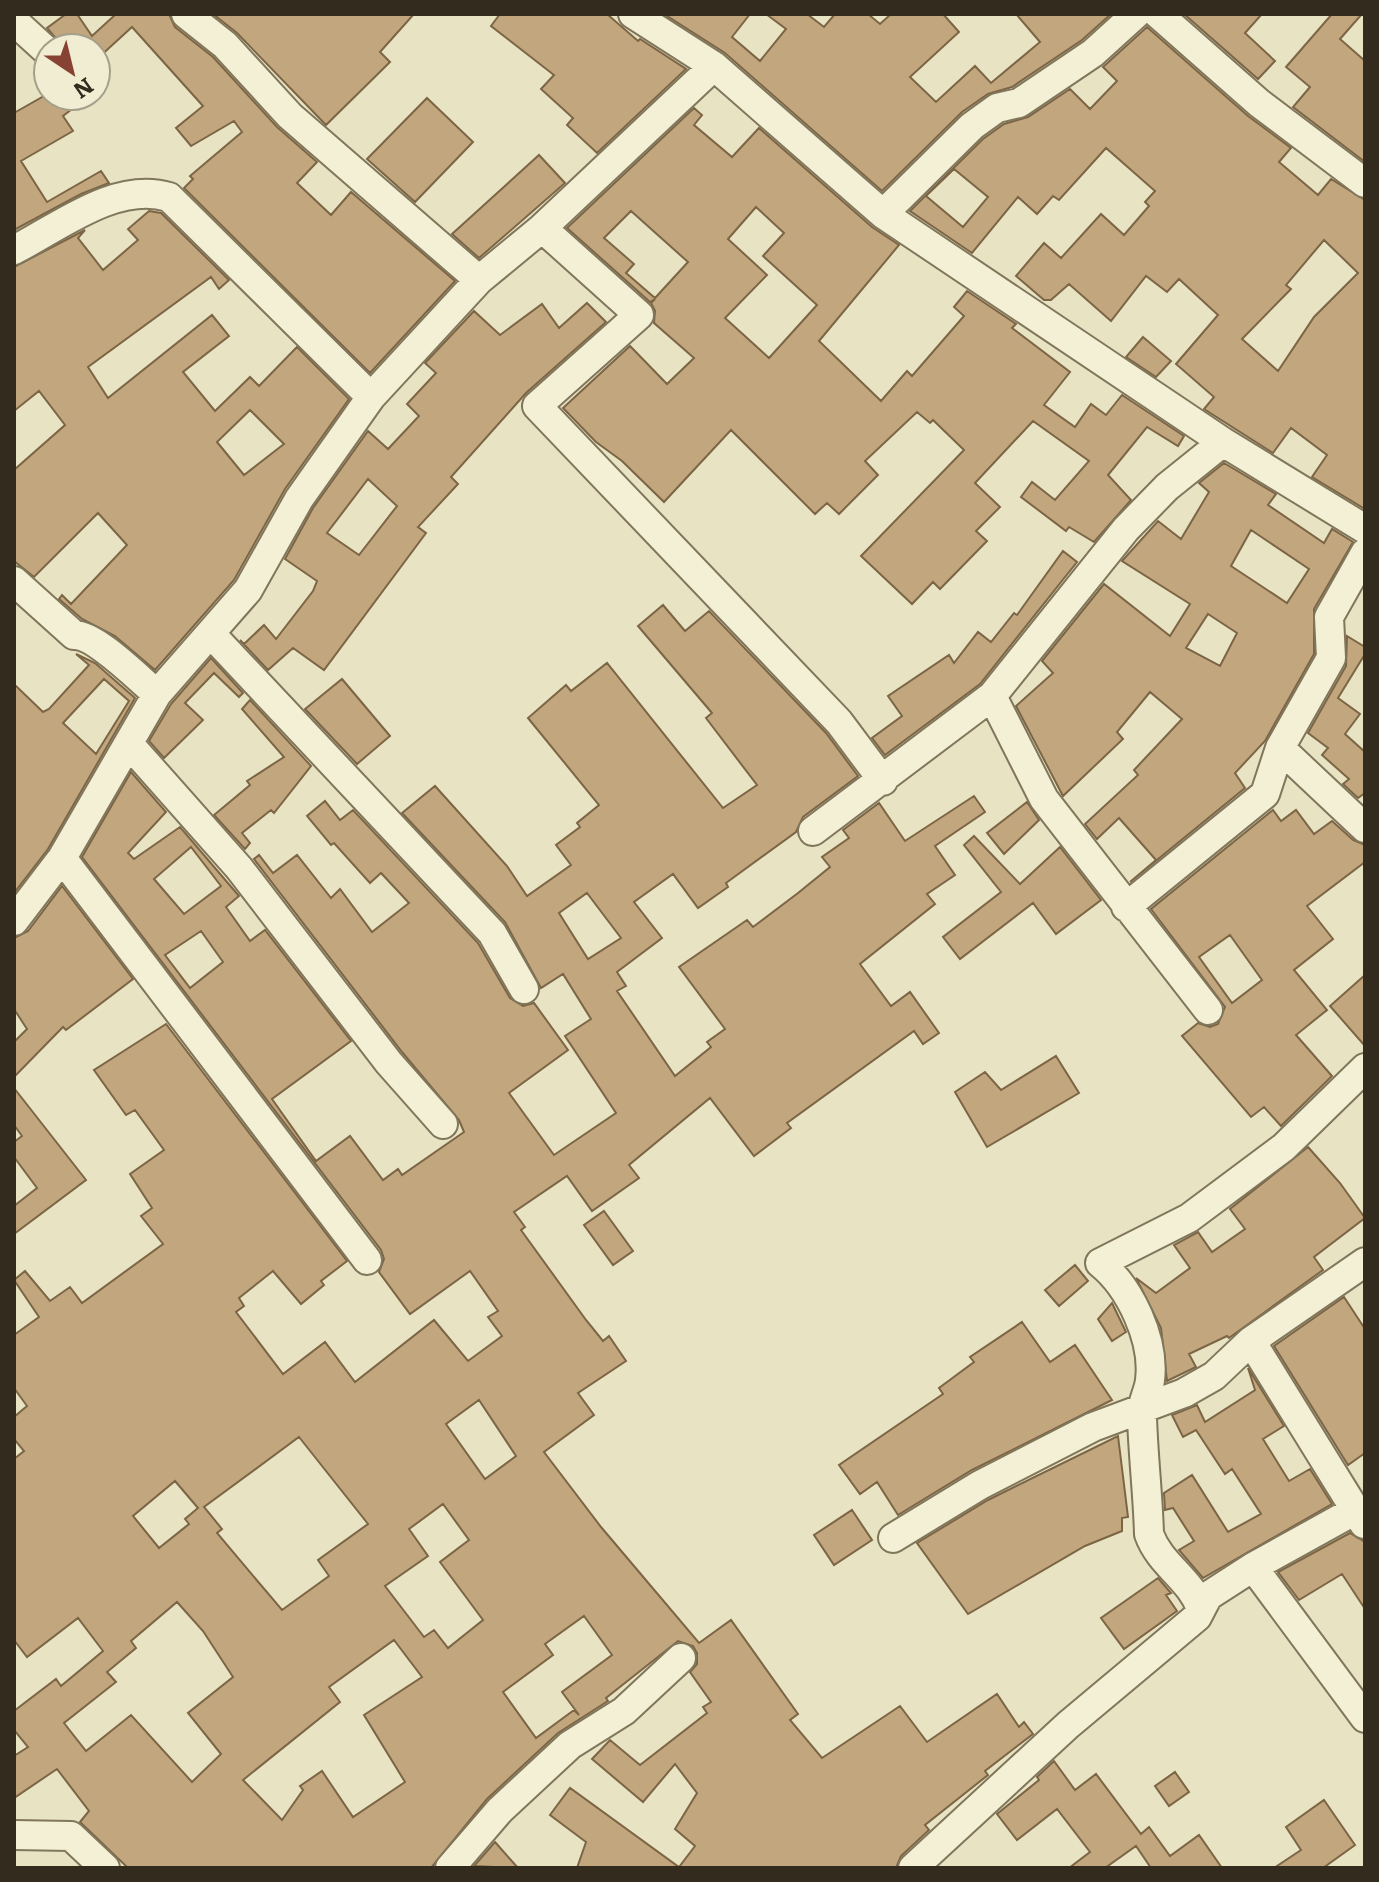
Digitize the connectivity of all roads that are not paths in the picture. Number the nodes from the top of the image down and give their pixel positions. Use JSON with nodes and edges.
{"nodes":[{"id":1,"x":186,"y":14,"type":"edge"},
{"id":2,"x":633,"y":14,"type":"edge"},
{"id":3,"x":1136,"y":14,"type":"edge"},
{"id":4,"x":1158,"y":14,"type":"edge"},
{"id":5,"x":14,"y":21,"type":"edge"},
{"id":6,"x":32,"y":37,"type":"edge"},
{"id":7,"x":714,"y":66,"type":"junction"},
{"id":8,"x":1365,"y":183,"type":"edge"},
{"id":9,"x":883,"y":214,"type":"junction"},
{"id":10,"x":542,"y":228,"type":"junction"},
{"id":11,"x":14,"y":250,"type":"edge"},
{"id":12,"x":479,"y":280,"type":"junction"},
{"id":13,"x":371,"y":397,"type":"junction"},
{"id":14,"x":1223,"y":442,"type":"junction"},
{"id":15,"x":1365,"y":529,"type":"edge"},
{"id":16,"x":1365,"y":553,"type":"edge"},
{"id":17,"x":14,"y":581,"type":"edge"},
{"id":18,"x":212,"y":635,"type":"junction"},
{"id":19,"x":157,"y":694,"type":"junction"},
{"id":20,"x":992,"y":696,"type":"junction"},
{"id":21,"x":130,"y":745,"type":"junction"},
{"id":22,"x":1280,"y":748,"type":"junction"},
{"id":23,"x":883,"y":781,"type":"junction"},
{"id":24,"x":1365,"y":828,"type":"edge"},
{"id":25,"x":813,"y":831,"type":"dead end"},
{"id":26,"x":62,"y":858,"type":"junction"},
{"id":27,"x":1126,"y":907,"type":"junction"},
{"id":28,"x":14,"y":921,"type":"edge"},
{"id":29,"x":524,"y":989,"type":"dead end"},
{"id":30,"x":1208,"y":1010,"type":"dead end"},
{"id":31,"x":1365,"y":1068,"type":"edge"},
{"id":32,"x":443,"y":1124,"type":"dead end"},
{"id":33,"x":367,"y":1260,"type":"dead end"},
{"id":34,"x":1365,"y":1262,"type":"edge"},
{"id":35,"x":1251,"y":1341,"type":"junction"},
{"id":36,"x":1141,"y":1411,"type":"junction"},
{"id":37,"x":1360,"y":1519,"type":"edge"},
{"id":38,"x":893,"y":1538,"type":"dead end"},
{"id":39,"x":1253,"y":1567,"type":"junction"},
{"id":40,"x":1201,"y":1609,"type":"junction"},
{"id":41,"x":681,"y":1658,"type":"dead end"},
{"id":42,"x":1365,"y":1718,"type":"edge"},
{"id":43,"x":14,"y":1835,"type":"edge"},
{"id":44,"x":105,"y":1868,"type":"edge"},
{"id":45,"x":450,"y":1868,"type":"edge"},
{"id":46,"x":913,"y":1868,"type":"edge"}],
"edges":[{"from":1,"to":12,"type":"street"},
{"from":2,"to":7,"type":"street"},
{"from":3,"to":9,"type":"street"},
{"from":4,"to":8,"type":"street"},
{"from":5,"to":6,"type":"street"},
{"from":7,"to":9,"type":"street"},
{"from":7,"to":10,"type":"street"},
{"from":9,"to":14,"type":"street"},
{"from":10,"to":12,"type":"street"},
{"from":10,"to":23,"type":"street"},
{"from":11,"to":13,"type":"street"},
{"from":12,"to":13,"type":"street"},
{"from":13,"to":18,"type":"street"},
{"from":14,"to":15,"type":"street"},
{"from":14,"to":20,"type":"street"},
{"from":16,"to":22,"type":"street"},
{"from":17,"to":19,"type":"street"},
{"from":18,"to":19,"type":"street"},
{"from":18,"to":29,"type":"street"},
{"from":19,"to":21,"type":"street"},
{"from":20,"to":23,"type":"street"},
{"from":20,"to":27,"type":"street"},
{"from":21,"to":26,"type":"street"},
{"from":21,"to":32,"type":"street"},
{"from":22,"to":24,"type":"street"},
{"from":22,"to":27,"type":"street"},
{"from":23,"to":25,"type":"street"},
{"from":26,"to":28,"type":"street"},
{"from":26,"to":33,"type":"street"},
{"from":27,"to":30,"type":"street"},
{"from":31,"to":36,"type":"street"},
{"from":34,"to":35,"type":"street"},
{"from":35,"to":36,"type":"street"},
{"from":35,"to":37,"type":"street"},
{"from":36,"to":38,"type":"street"},
{"from":36,"to":40,"type":"street"},
{"from":37,"to":39,"type":"street"},
{"from":39,"to":40,"type":"street"},
{"from":39,"to":42,"type":"street"},
{"from":40,"to":46,"type":"street"},
{"from":41,"to":45,"type":"street"},
{"from":43,"to":44,"type":"street"}]}
